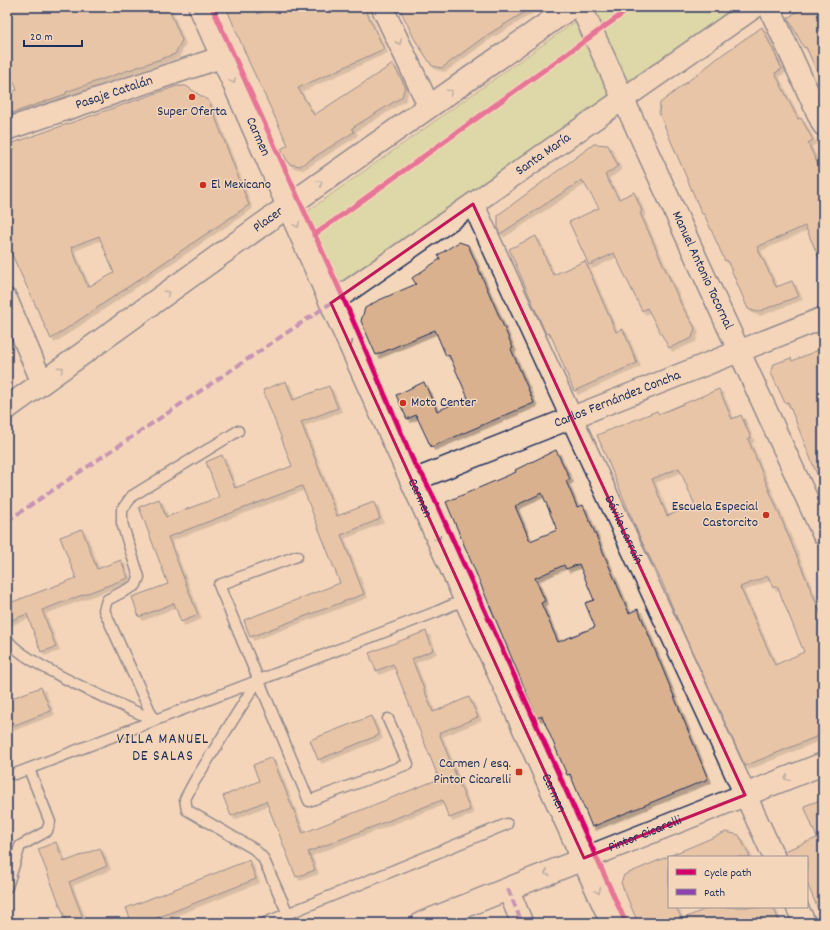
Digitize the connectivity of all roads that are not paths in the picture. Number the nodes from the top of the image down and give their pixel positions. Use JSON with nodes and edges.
{"nodes":[{"id":1,"x":200,"y":7,"type":"edge"},
{"id":2,"x":382,"y":7,"type":"edge"},
{"id":3,"x":571,"y":7,"type":"edge"},
{"id":4,"x":581,"y":7,"type":"edge"},
{"id":5,"x":755,"y":7,"type":"edge"},
{"id":6,"x":769,"y":7,"type":"edge"},
{"id":7,"x":222,"y":58,"type":"junction"},
{"id":8,"x":624,"y":99,"type":"junction"},
{"id":9,"x":429,"y":106,"type":"junction"},
{"id":10,"x":823,"y":125,"type":"edge"},
{"id":11,"x":7,"y":129,"type":"edge"},
{"id":12,"x":473,"y":204,"type":"junction"},
{"id":13,"x":288,"y":206,"type":"junction"},
{"id":14,"x":7,"y":300,"type":"edge"},
{"id":15,"x":331,"y":303,"type":"junction"},
{"id":16,"x":823,"y":318,"type":"edge"},
{"id":17,"x":739,"y":351,"type":"junction"},
{"id":18,"x":42,"y":382,"type":"junction"},
{"id":19,"x":7,"y":408,"type":"edge"},
{"id":20,"x":571,"y":418,"type":"junction"},
{"id":21,"x":238,"y":431,"type":"dead end"},
{"id":22,"x":412,"y":481,"type":"junction"},
{"id":23,"x":823,"y":534,"type":"edge"},
{"id":24,"x":297,"y":556,"type":"dead end"},
{"id":25,"x":466,"y":599,"type":"junction"},
{"id":26,"x":7,"y":639,"type":"edge"},
{"id":27,"x":258,"y":680,"type":"junction"},
{"id":28,"x":388,"y":719,"type":"dead end"},
{"id":29,"x":154,"y":720,"type":"junction"},
{"id":30,"x":823,"y":764,"type":"edge"},
{"id":31,"x":29,"y":769,"type":"junction"},
{"id":32,"x":7,"y":772,"type":"edge"},
{"id":33,"x":745,"y":794,"type":"junction"},
{"id":34,"x":507,"y":824,"type":"dead end"},
{"id":35,"x":774,"y":856,"type":"edge"},
{"id":36,"x":584,"y":858,"type":"junction"},
{"id":37,"x":7,"y":887,"type":"edge"},
{"id":38,"x":508,"y":889,"type":"junction"},
{"id":39,"x":798,"y":908,"type":"edge"},
{"id":40,"x":288,"y":914,"type":"junction"},
{"id":41,"x":266,"y":923,"type":"edge"},
{"id":42,"x":422,"y":923,"type":"edge"},
{"id":43,"x":522,"y":923,"type":"edge"},
{"id":44,"x":612,"y":923,"type":"edge"},
{"id":45,"x":805,"y":923,"type":"edge"}],
"edges":[{"from":1,"to":7,"type":"street","name":"Carmen"},
{"from":2,"to":9,"type":"street","one_way":true},
{"from":9,"to":3,"type":"street","name":"Placer","one_way":true},
{"from":4,"to":8,"type":"street","name":"Manuel Antonio Tocornal"},
{"from":5,"to":8,"type":"street","name":"Santa María"},
{"from":6,"to":10,"type":"street"},
{"from":7,"to":11,"type":"street","name":"Pasaje Catalán"},
{"from":7,"to":13,"type":"street","name":"Carmen","one_way":true},
{"from":8,"to":12,"type":"street","name":"Santa María"},
{"from":8,"to":17,"type":"street","name":"Manuel Antonio Tocornal"},
{"from":13,"to":9,"type":"street","name":"Placer","one_way":true},
{"from":12,"to":15,"type":"street","name":"Santa María"},
{"from":12,"to":20,"type":"street","name":"Dávila Larraín"},
{"from":13,"to":15,"type":"street","name":"Carmen","one_way":true},
{"from":18,"to":13,"type":"street","name":"Placer","one_way":true},
{"from":14,"to":18,"type":"street"},
{"from":15,"to":22,"type":"street","name":"Carmen","one_way":true},
{"from":16,"to":17,"type":"street","name":"Carlos Fernández Concha"},
{"from":17,"to":20,"type":"street","name":"Carlos Fernández Concha"},
{"from":17,"to":23,"type":"street","name":"Manuel Antonio Tocornal"},
{"from":18,"to":19,"type":"street","name":"Placer"},
{"from":20,"to":22,"type":"street","name":"Carlos Fernández Concha"},
{"from":20,"to":33,"type":"street","name":"Dávila Larraín"},
{"from":21,"to":29,"type":"lane"},
{"from":22,"to":25,"type":"street","name":"Carmen","one_way":true},
{"from":24,"to":27,"type":"lane"},
{"from":25,"to":27,"type":"lane"},
{"from":25,"to":36,"type":"street","name":"Carmen"},
{"from":26,"to":29,"type":"lane"},
{"from":27,"to":28,"type":"lane"},
{"from":27,"to":29,"type":"lane"},
{"from":27,"to":40,"type":"lane"},
{"from":29,"to":31,"type":"lane"},
{"from":30,"to":33,"type":"street","name":"Pintor Cicarelli","one_way":true},
{"from":31,"to":32,"type":"lane"},
{"from":31,"to":37,"type":"lane"},
{"from":33,"to":35,"type":"street","name":"Dávila Larraín"},
{"from":33,"to":36,"type":"street","name":"Pintor Cicarelli"},
{"from":34,"to":40,"type":"lane"},
{"from":36,"to":38,"type":"street","name":"Pintor Cicarelli","one_way":true},
{"from":36,"to":44,"type":"street","name":"Carmen","one_way":true},
{"from":38,"to":42,"type":"street","name":"Pintor Cicarelli"},
{"from":38,"to":43,"type":"street"},
{"from":39,"to":45,"type":"street"},
{"from":40,"to":41,"type":"lane"}]}
